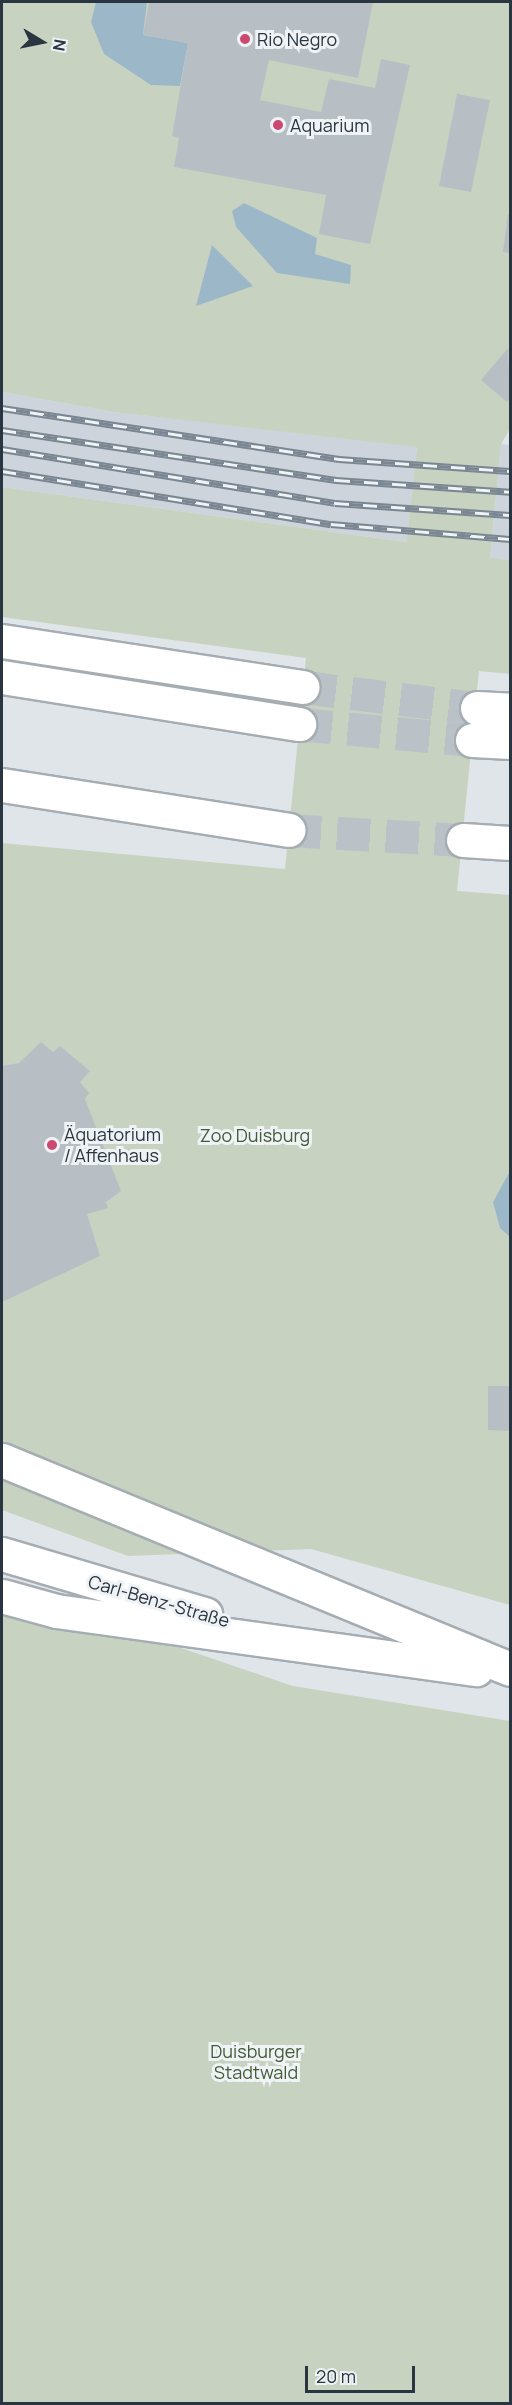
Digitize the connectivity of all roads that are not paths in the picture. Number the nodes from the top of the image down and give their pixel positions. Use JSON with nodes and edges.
{"nodes":[{"id":1,"x":2,"y":641,"type":"edge"},
{"id":2,"x":2,"y":677,"type":"edge"},
{"id":3,"x":303,"y":687,"type":"tunnel mouth"},
{"id":4,"x":477,"y":708,"type":"tunnel mouth"},
{"id":5,"x":510,"y":710,"type":"edge"},
{"id":6,"x":300,"y":724,"type":"tunnel mouth"},
{"id":7,"x":472,"y":740,"type":"tunnel mouth"},
{"id":8,"x":510,"y":742,"type":"edge"},
{"id":9,"x":2,"y":785,"type":"edge"},
{"id":10,"x":288,"y":830,"type":"tunnel mouth"},
{"id":11,"x":463,"y":840,"type":"tunnel mouth"},
{"id":12,"x":510,"y":843,"type":"edge"},
{"id":13,"x":2,"y":1460,"type":"edge"},
{"id":14,"x":2,"y":1554,"type":"edge"},
{"id":15,"x":2,"y":1596,"type":"edge"},
{"id":16,"x":316,"y":1645,"type":"junction"},
{"id":17,"x":510,"y":1672,"type":"edge"}],
"edges":[{"from":1,"to":3,"type":"main road"},
{"from":2,"to":6,"type":"main road"},
{"from":4,"to":5,"type":"main road"},
{"from":7,"to":8,"type":"main road"},
{"from":9,"to":10,"type":"main road"},
{"from":11,"to":12,"type":"main road"},
{"from":13,"to":17,"type":"main road"},
{"from":14,"to":16,"type":"main road","name":"Carl-Benz-Straße"},
{"from":15,"to":16,"type":"main road","name":"Carl-Benz-Straße"},
{"from":16,"to":17,"type":"main road","name":"Carl-Benz-Straße"}]}
